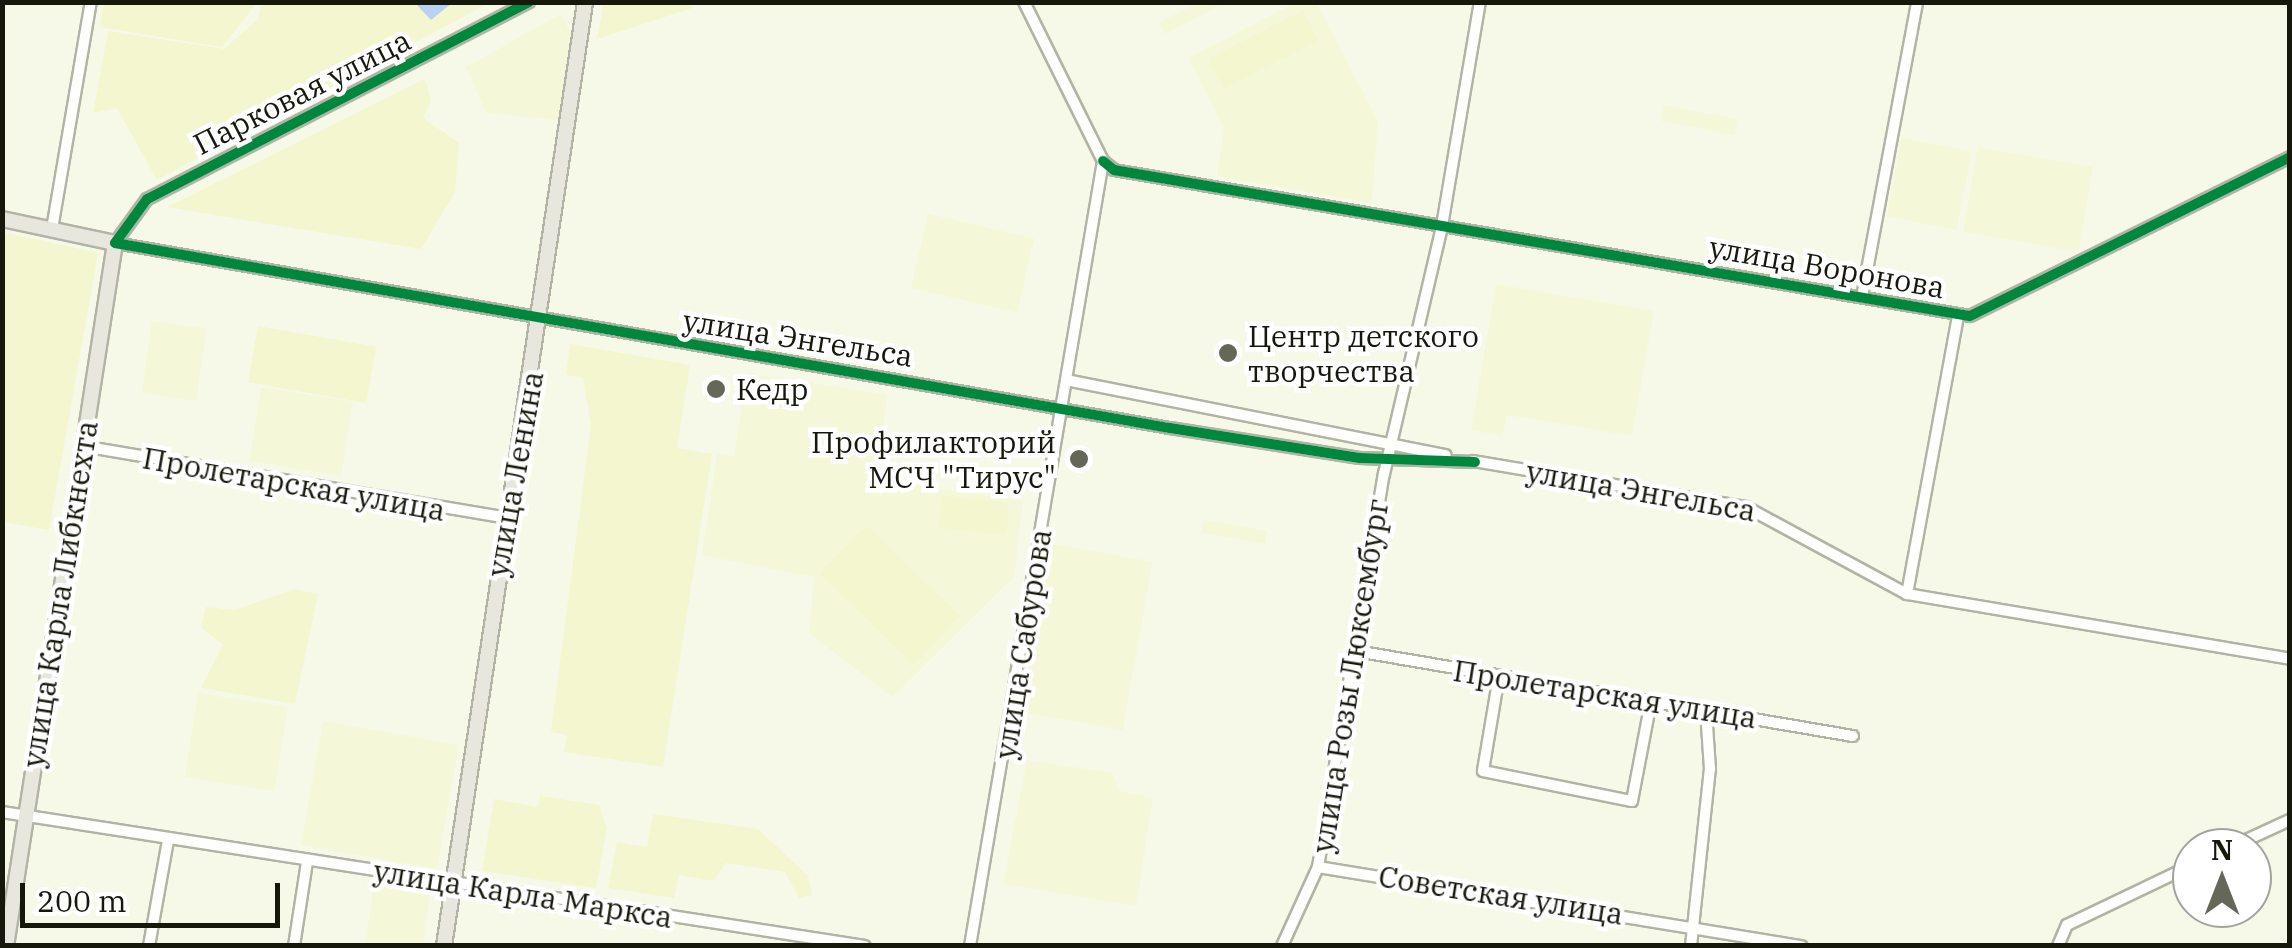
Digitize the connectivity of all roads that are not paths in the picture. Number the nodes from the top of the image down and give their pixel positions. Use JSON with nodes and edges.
{"nodes":[{"id":1,"x":92,"y":2,"type":"edge"},
{"id":2,"x":529,"y":2,"type":"edge"},
{"id":3,"x":585,"y":2,"type":"edge"},
{"id":4,"x":1024,"y":2,"type":"edge"},
{"id":5,"x":1480,"y":2,"type":"edge"},
{"id":6,"x":1916,"y":2,"type":"edge"},
{"id":7,"x":2290,"y":157,"type":"edge"},
{"id":8,"x":1103,"y":161,"type":"junction"},
{"id":9,"x":2,"y":218,"type":"edge"},
{"id":10,"x":1442,"y":226,"type":"junction"},
{"id":11,"x":52,"y":230,"type":"junction"},
{"id":12,"x":115,"y":243,"type":"junction"},
{"id":13,"x":1862,"y":297,"type":"junction"},
{"id":14,"x":1958,"y":316,"type":"junction"},
{"id":15,"x":539,"y":321,"type":"junction"},
{"id":16,"x":1066,"y":380,"type":"junction"},
{"id":17,"x":1062,"y":405,"type":"junction"},
{"id":18,"x":1392,"y":439,"type":"junction"},
{"id":19,"x":82,"y":446,"type":"junction"},
{"id":20,"x":1387,"y":460,"type":"junction"},
{"id":21,"x":1475,"y":462,"type":"junction"},
{"id":22,"x":506,"y":518,"type":"junction"},
{"id":23,"x":1907,"y":594,"type":"junction"},
{"id":24,"x":1356,"y":652,"type":"junction"},
{"id":25,"x":2290,"y":659,"type":"edge"},
{"id":26,"x":1499,"y":676,"type":"junction"},
{"id":27,"x":1651,"y":702,"type":"junction"},
{"id":28,"x":1706,"y":711,"type":"junction"},
{"id":29,"x":1853,"y":736,"type":"dead end"},
{"id":30,"x":2,"y":812,"type":"edge"},
{"id":31,"x":26,"y":816,"type":"junction"},
{"id":32,"x":168,"y":840,"type":"junction"},
{"id":33,"x":306,"y":862,"type":"junction"},
{"id":34,"x":1318,"y":867,"type":"junction"},
{"id":35,"x":2172,"y":875,"type":"edge"},
{"id":36,"x":452,"y":884,"type":"junction"},
{"id":37,"x":1694,"y":925,"type":"junction"},
{"id":38,"x":6,"y":946,"type":"edge"},
{"id":39,"x":149,"y":946,"type":"edge"},
{"id":40,"x":294,"y":946,"type":"edge"},
{"id":41,"x":444,"y":946,"type":"edge"},
{"id":42,"x":865,"y":946,"type":"edge"},
{"id":43,"x":970,"y":946,"type":"edge"},
{"id":44,"x":1282,"y":946,"type":"edge"},
{"id":45,"x":1691,"y":946,"type":"edge"},
{"id":46,"x":1802,"y":946,"type":"edge"},
{"id":47,"x":2058,"y":946,"type":"edge"}],
"edges":[{"from":1,"to":11,"type":"street"},
{"from":2,"to":12,"type":"street","name":"Парковая улица"},
{"from":3,"to":15,"type":"main road","name":"улица Ленина"},
{"from":4,"to":8,"type":"street"},
{"from":5,"to":10,"type":"street","name":"улица Розы Люксембург"},
{"from":6,"to":13,"type":"street"},
{"from":7,"to":14,"type":"street","name":"улица Воронова"},
{"from":8,"to":10,"type":"street","name":"улица Воронова"},
{"from":8,"to":16,"type":"street","name":"улица Сабурова"},
{"from":9,"to":11,"type":"main road","name":"улица Энгельса"},
{"from":10,"to":13,"type":"street","name":"улица Воронова"},
{"from":10,"to":18,"type":"street","name":"улица Розы Люксембург"},
{"from":11,"to":12,"type":"main road","name":"улица Энгельса"},
{"from":12,"to":15,"type":"street","name":"улица Энгельса"},
{"from":12,"to":19,"type":"main road","name":"улица Карла Либкнехта"},
{"from":13,"to":14,"type":"street","name":"улица Воронова"},
{"from":14,"to":23,"type":"street","name":"улица Воронова"},
{"from":15,"to":17,"type":"street","name":"улица Энгельса"},
{"from":15,"to":22,"type":"main road","name":"улица Ленина"},
{"from":16,"to":17,"type":"street","name":"улица Сабурова"},
{"from":16,"to":18,"type":"street","name":"улица Энгельса"},
{"from":17,"to":20,"type":"street","name":"улица Энгельса"},
{"from":17,"to":43,"type":"street","name":"улица Сабурова"},
{"from":18,"to":20,"type":"street","name":"улица Розы Люксембург"},
{"from":18,"to":21,"type":"street","name":"улица Энгельса"},
{"from":19,"to":22,"type":"street","name":"Пролетарская улица"},
{"from":19,"to":31,"type":"main road","name":"улица Карла Либкнехта"},
{"from":20,"to":21,"type":"street","name":"улица Энгельса"},
{"from":20,"to":24,"type":"street","name":"улица Розы Люксембург"},
{"from":21,"to":23,"type":"street","name":"улица Энгельса"},
{"from":22,"to":36,"type":"main road","name":"улица Ленина"},
{"from":23,"to":25,"type":"street","name":"улица Энгельса"},
{"from":24,"to":26,"type":"street","name":"Пролетарская улица"},
{"from":24,"to":34,"type":"street","name":"улица Розы Люксембург"},
{"from":26,"to":27,"type":"street","name":"Пролетарская улица"},
{"from":26,"to":27,"type":"street"},
{"from":27,"to":28,"type":"street","name":"Пролетарская улица"},
{"from":28,"to":29,"type":"street","name":"Пролетарская улица"},
{"from":28,"to":37,"type":"street"},
{"from":30,"to":31,"type":"street","name":"улица Карла Маркса"},
{"from":31,"to":32,"type":"street","name":"улица Карла Маркса"},
{"from":31,"to":38,"type":"main road","name":"улица Карла Либкнехта"},
{"from":32,"to":33,"type":"street","name":"улица Карла Маркса"},
{"from":32,"to":39,"type":"street"},
{"from":33,"to":36,"type":"street","name":"улица Карла Маркса"},
{"from":33,"to":40,"type":"street"},
{"from":34,"to":37,"type":"street","name":"Советская улица"},
{"from":34,"to":44,"type":"street","name":"улица Розы Люксембург"},
{"from":35,"to":47,"type":"street"},
{"from":36,"to":41,"type":"main road","name":"улица Ленина"},
{"from":36,"to":42,"type":"street","name":"улица Карла Маркса"},
{"from":37,"to":45,"type":"street"},
{"from":37,"to":46,"type":"street","name":"Советская улица"}]}
